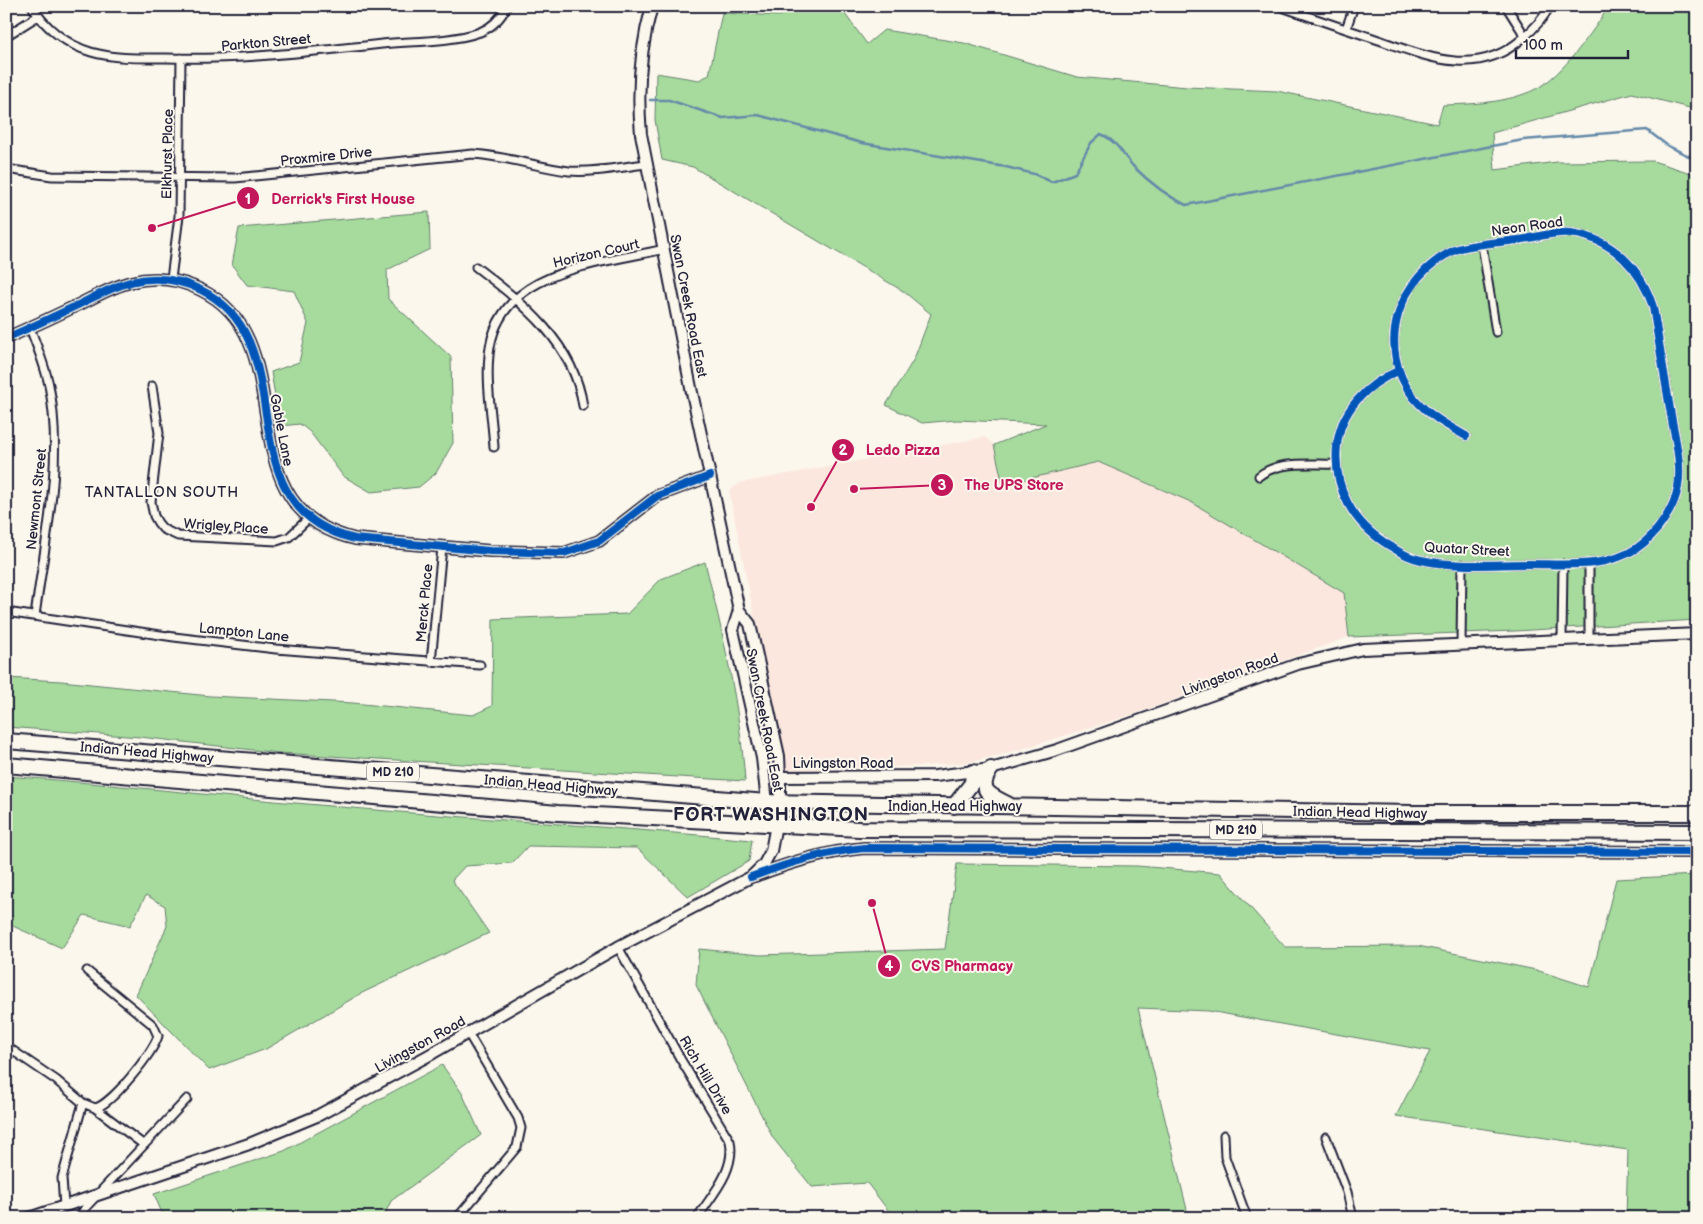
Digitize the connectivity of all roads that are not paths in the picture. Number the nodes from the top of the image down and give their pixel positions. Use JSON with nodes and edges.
{"nodes":[{"id":1,"x":32,"y":6,"type":"edge"},
{"id":2,"x":507,"y":6,"type":"edge"},
{"id":3,"x":652,"y":6,"type":"edge"},
{"id":4,"x":1279,"y":6,"type":"edge"},
{"id":5,"x":1354,"y":6,"type":"edge"},
{"id":6,"x":1506,"y":6,"type":"edge"},
{"id":7,"x":1550,"y":6,"type":"edge"},
{"id":8,"x":38,"y":16,"type":"junction"},
{"id":9,"x":1346,"y":29,"type":"junction"},
{"id":10,"x":6,"y":36,"type":"edge"},
{"id":11,"x":1525,"y":36,"type":"junction"},
{"id":12,"x":181,"y":58,"type":"junction"},
{"id":13,"x":646,"y":164,"type":"junction"},
{"id":14,"x":7,"y":171,"type":"edge"},
{"id":15,"x":178,"y":179,"type":"junction"},
{"id":16,"x":1482,"y":245,"type":"junction"},
{"id":17,"x":664,"y":249,"type":"junction"},
{"id":18,"x":476,"y":267,"type":"dead end"},
{"id":19,"x":171,"y":279,"type":"junction"},
{"id":20,"x":515,"y":298,"type":"junction"},
{"id":21,"x":30,"y":328,"type":"junction"},
{"id":22,"x":1496,"y":332,"type":"dead end"},
{"id":23,"x":6,"y":338,"type":"edge"},
{"id":24,"x":1398,"y":371,"type":"junction"},
{"id":25,"x":152,"y":386,"type":"dead end"},
{"id":26,"x":583,"y":406,"type":"dead end"},
{"id":27,"x":1466,"y":436,"type":"dead end"},
{"id":28,"x":494,"y":447,"type":"dead end"},
{"id":29,"x":1335,"y":464,"type":"junction"},
{"id":30,"x":710,"y":476,"type":"junction"},
{"id":31,"x":1260,"y":476,"type":"dead end"},
{"id":32,"x":309,"y":518,"type":"junction"},
{"id":33,"x":442,"y":547,"type":"junction"},
{"id":34,"x":1462,"y":564,"type":"junction"},
{"id":35,"x":1563,"y":564,"type":"junction"},
{"id":36,"x":1589,"y":564,"type":"junction"},
{"id":37,"x":739,"y":610,"type":"junction"},
{"id":38,"x":6,"y":612,"type":"edge"},
{"id":39,"x":35,"y":616,"type":"junction"},
{"id":40,"x":1697,"y":634,"type":"edge"},
{"id":41,"x":1589,"y":638,"type":"junction"},
{"id":42,"x":1562,"y":639,"type":"junction"},
{"id":43,"x":1461,"y":644,"type":"junction"},
{"id":44,"x":431,"y":662,"type":"junction"},
{"id":45,"x":480,"y":666,"type":"dead end"},
{"id":46,"x":6,"y":741,"type":"edge"},
{"id":47,"x":6,"y":765,"type":"edge"},
{"id":48,"x":991,"y":769,"type":"junction"},
{"id":49,"x":973,"y":772,"type":"junction"},
{"id":50,"x":780,"y":778,"type":"junction"},
{"id":51,"x":774,"y":803,"type":"junction"},
{"id":52,"x":954,"y":806,"type":"junction"},
{"id":53,"x":1012,"y":806,"type":"junction"},
{"id":54,"x":1697,"y":813,"type":"edge"},
{"id":55,"x":775,"y":824,"type":"junction"},
{"id":56,"x":1697,"y":832,"type":"edge"},
{"id":57,"x":1697,"y":852,"type":"edge"},
{"id":58,"x":751,"y":877,"type":"junction"},
{"id":59,"x":618,"y":947,"type":"junction"},
{"id":60,"x":87,"y":971,"type":"dead end"},
{"id":61,"x":468,"y":1033,"type":"junction"},
{"id":62,"x":6,"y":1046,"type":"edge"},
{"id":63,"x":187,"y":1100,"type":"dead end"},
{"id":64,"x":83,"y":1103,"type":"junction"},
{"id":65,"x":95,"y":1108,"type":"junction"},
{"id":66,"x":1224,"y":1134,"type":"dead end"},
{"id":67,"x":1326,"y":1137,"type":"dead end"},
{"id":68,"x":144,"y":1145,"type":"junction"},
{"id":69,"x":96,"y":1197,"type":"junction"},
{"id":70,"x":64,"y":1206,"type":"junction"},
{"id":71,"x":29,"y":1218,"type":"edge"},
{"id":72,"x":78,"y":1218,"type":"edge"},
{"id":73,"x":458,"y":1218,"type":"edge"},
{"id":74,"x":698,"y":1218,"type":"edge"},
{"id":75,"x":1247,"y":1218,"type":"edge"},
{"id":76,"x":1353,"y":1218,"type":"edge"}],
"edges":[{"from":1,"to":8,"type":"street","name":"Parkton Street"},
{"from":2,"to":12,"type":"street","name":"Parkton Street"},
{"from":3,"to":13,"type":"main road","name":"Swan Creek Road East"},
{"from":4,"to":9,"type":"street"},
{"from":5,"to":9,"type":"street"},
{"from":6,"to":11,"type":"street"},
{"from":7,"to":11,"type":"street"},
{"from":8,"to":10,"type":"street"},
{"from":8,"to":12,"type":"street","name":"Parkton Street"},
{"from":9,"to":11,"type":"street"},
{"from":12,"to":15,"type":"street","name":"Elkhurst Place"},
{"from":13,"to":15,"type":"street","name":"Proxmire Drive"},
{"from":13,"to":17,"type":"main road","name":"Swan Creek Road East"},
{"from":14,"to":15,"type":"street","name":"Proxmire Drive"},
{"from":15,"to":19,"type":"street","name":"Elkhurst Place"},
{"from":16,"to":22,"type":"street"},
{"from":16,"to":24,"type":"street","name":"Neon Road"},
{"from":16,"to":36,"type":"street","name":"Neon Road"},
{"from":17,"to":20,"type":"street","name":"Horizon Court"},
{"from":17,"to":30,"type":"main road","name":"Swan Creek Road East"},
{"from":18,"to":20,"type":"street"},
{"from":19,"to":21,"type":"main road","name":"Gable Lane"},
{"from":19,"to":32,"type":"main road","name":"Gable Lane"},
{"from":20,"to":26,"type":"street"},
{"from":20,"to":28,"type":"street","name":"Horizon Court"},
{"from":21,"to":23,"type":"main road","name":"Gable Lane"},
{"from":21,"to":39,"type":"street","name":"Newmont Street"},
{"from":24,"to":27,"type":"street","name":"Neon Road"},
{"from":24,"to":29,"type":"street","name":"Quatar Street"},
{"from":25,"to":32,"type":"street","name":"Wrigley Place"},
{"from":29,"to":31,"type":"street"},
{"from":29,"to":34,"type":"street","name":"Quatar Street"},
{"from":30,"to":33,"type":"main road","name":"Gable Lane"},
{"from":30,"to":37,"type":"main road","name":"Swan Creek Road East"},
{"from":32,"to":33,"type":"main road","name":"Gable Lane"},
{"from":33,"to":44,"type":"street","name":"Merck Place"},
{"from":34,"to":35,"type":"street","name":"Quatar Street"},
{"from":34,"to":43,"type":"street","name":"Quatar Street"},
{"from":35,"to":36,"type":"street","name":"Quatar Street"},
{"from":35,"to":42,"type":"street"},
{"from":36,"to":41,"type":"street"},
{"from":37,"to":50,"type":"main road","name":"Swan Creek Road East"},
{"from":37,"to":51,"type":"main road","name":"Swan Creek Road East"},
{"from":38,"to":39,"type":"street","name":"Lampton Lane"},
{"from":39,"to":44,"type":"street","name":"Lampton Lane"},
{"from":40,"to":41,"type":"main road","name":"Livingston Road"},
{"from":41,"to":42,"type":"main road","name":"Livingston Road"},
{"from":42,"to":43,"type":"main road","name":"Livingston Road"},
{"from":43,"to":48,"type":"main road","name":"Livingston Road"},
{"from":44,"to":45,"type":"street","name":"Lampton Lane"},
{"from":46,"to":51,"type":"highway","name":"Indian Head Highway","number":"MD 210"},
{"from":47,"to":55,"type":"highway","name":"Indian Head Highway","number":"MD 210"},
{"from":48,"to":49,"type":"main road","name":"Livingston Road"},
{"from":48,"to":53,"type":"highway"},
{"from":49,"to":50,"type":"main road","name":"Livingston Road"},
{"from":49,"to":52,"type":"highway"},
{"from":50,"to":51,"type":"main road","name":"Swan Creek Road East"},
{"from":51,"to":52,"type":"highway","name":"Indian Head Highway","number":"MD 210"},
{"from":51,"to":55,"type":"main road","name":"Swan Creek Road East"},
{"from":52,"to":53,"type":"highway","name":"Indian Head Highway","number":"MD 210"},
{"from":53,"to":54,"type":"highway","name":"Indian Head Highway","number":"MD 210"},
{"from":55,"to":56,"type":"highway","name":"Indian Head Highway","number":"MD 210"},
{"from":55,"to":58,"type":"main road","name":"Livingston Road"},
{"from":57,"to":58,"type":"main road"},
{"from":58,"to":59,"type":"main road","name":"Livingston Road"},
{"from":59,"to":61,"type":"main road","name":"Livingston Road"},
{"from":59,"to":74,"type":"street","name":"Rich Hill Drive"},
{"from":60,"to":65,"type":"street"},
{"from":61,"to":69,"type":"main road","name":"Livingston Road"},
{"from":61,"to":73,"type":"street"},
{"from":62,"to":64,"type":"street"},
{"from":63,"to":68,"type":"street"},
{"from":64,"to":65,"type":"street"},
{"from":64,"to":70,"type":"street"},
{"from":65,"to":68,"type":"street"},
{"from":66,"to":75,"type":"street"},
{"from":67,"to":76,"type":"street"},
{"from":68,"to":69,"type":"street"},
{"from":69,"to":70,"type":"main road","name":"Livingston Road"},
{"from":69,"to":72,"type":"street"},
{"from":70,"to":71,"type":"main road","name":"Livingston Road"}]}
